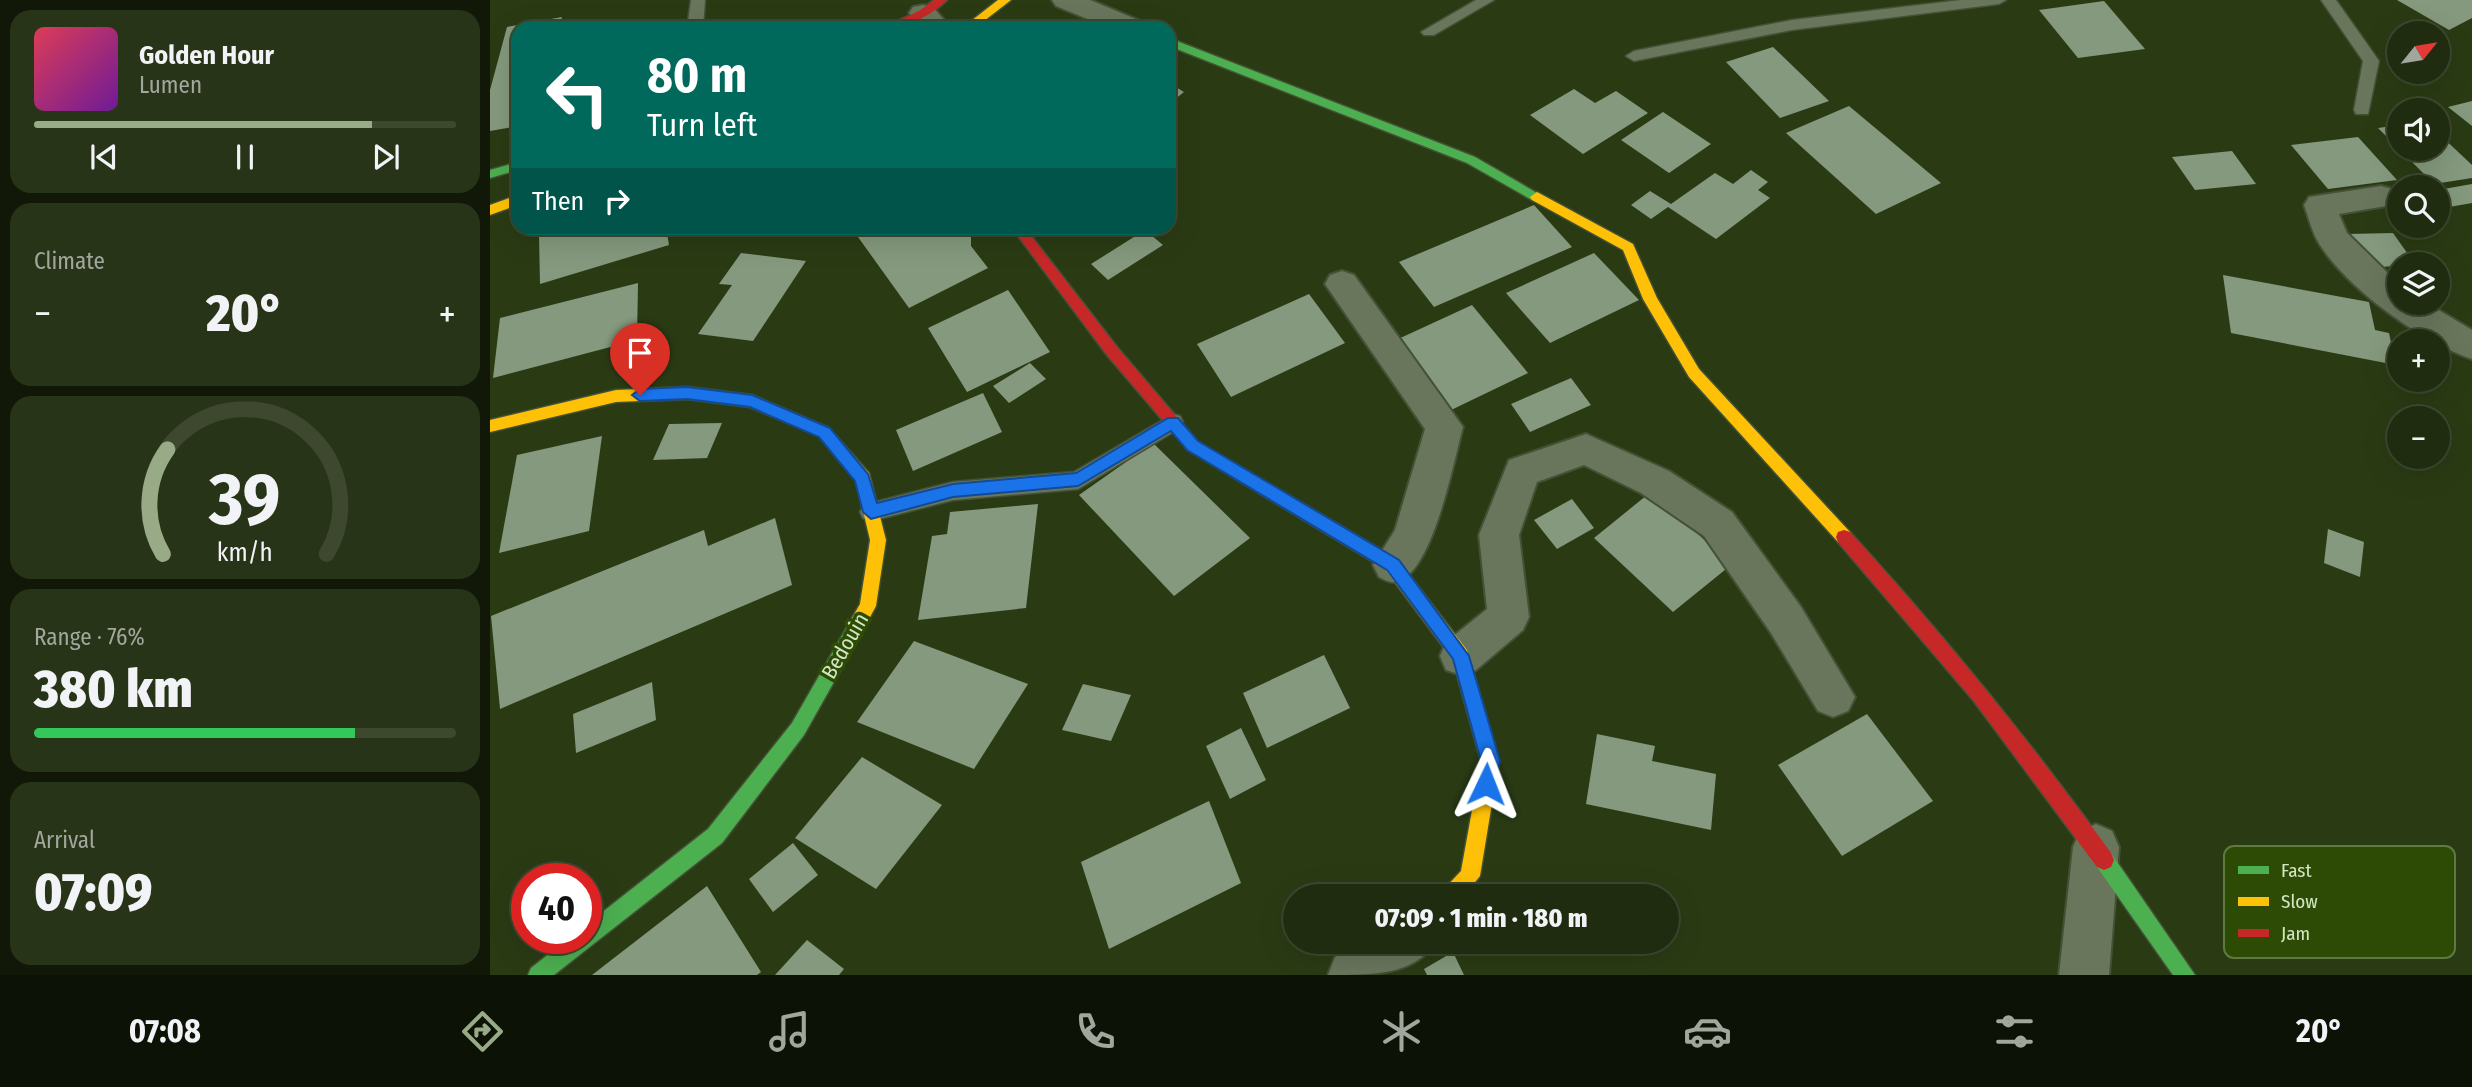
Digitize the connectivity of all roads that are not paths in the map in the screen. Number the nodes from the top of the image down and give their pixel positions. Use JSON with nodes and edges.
{"nodes":[{"id":1,"x":698,"y":0,"type":"edge"},
{"id":2,"x":1005,"y":0,"type":"edge"},
{"id":3,"x":1066,"y":0,"type":"edge"},
{"id":4,"x":1487,"y":0,"type":"edge"},
{"id":5,"x":1999,"y":0,"type":"edge"},
{"id":6,"x":2328,"y":0,"type":"edge"},
{"id":7,"x":934,"y":14,"type":"edge"},
{"id":8,"x":696,"y":21,"type":"edge"},
{"id":9,"x":911,"y":21,"type":"edge"},
{"id":10,"x":977,"y":21,"type":"edge"},
{"id":11,"x":1116,"y":21,"type":"edge"},
{"id":12,"x":1429,"y":32,"type":"dead end"},
{"id":13,"x":1176,"y":45,"type":"edge"},
{"id":14,"x":1634,"y":56,"type":"dead end"},
{"id":15,"x":2362,"y":110,"type":"dead end"},
{"id":16,"x":511,"y":168,"type":"edge"},
{"id":17,"x":490,"y":174,"type":"edge"},
{"id":18,"x":2381,"y":197,"type":"dead end"},
{"id":19,"x":511,"y":202,"type":"edge"},
{"id":20,"x":490,"y":209,"type":"edge"},
{"id":21,"x":1023,"y":235,"type":"edge"},
{"id":22,"x":1342,"y":284,"type":"dead end"},
{"id":23,"x":2387,"y":293,"type":"edge"},
{"id":24,"x":2420,"y":315,"type":"edge"},
{"id":25,"x":2472,"y":345,"type":"edge"},
{"id":26,"x":1173,"y":422,"type":"junction"},
{"id":27,"x":490,"y":426,"type":"edge"},
{"id":28,"x":871,"y":512,"type":"junction"},
{"id":29,"x":1393,"y":565,"type":"junction"},
{"id":30,"x":1461,"y":656,"type":"junction"},
{"id":31,"x":1833,"y":697,"type":"dead end"},
{"id":32,"x":2096,"y":847,"type":"junction"},
{"id":33,"x":1462,"y":884,"type":"edge"},
{"id":34,"x":1395,"y":954,"type":"edge"},
{"id":35,"x":538,"y":975,"type":"edge"},
{"id":36,"x":1353,"y":975,"type":"edge"},
{"id":37,"x":2084,"y":975,"type":"edge"},
{"id":38,"x":2185,"y":975,"type":"edge"}],
"edges":[{"from":1,"to":8,"type":"lane"},
{"from":2,"to":10,"type":"street"},
{"from":3,"to":11,"type":"street"},
{"from":4,"to":12,"type":"lane"},
{"from":5,"to":14,"type":"lane"},
{"from":6,"to":15,"type":"lane"},
{"from":7,"to":9,"type":"street"},
{"from":13,"to":32,"type":"street"},
{"from":16,"to":17,"type":"street"},
{"from":18,"to":23,"type":"street"},
{"from":19,"to":20,"type":"street"},
{"from":21,"to":26,"type":"street"},
{"from":22,"to":29,"type":"street"},
{"from":24,"to":25,"type":"street"},
{"from":26,"to":28,"type":"lane"},
{"from":26,"to":29,"type":"street"},
{"from":27,"to":28,"type":"street","name":"Bedouin"},
{"from":28,"to":35,"type":"street","name":"Bedouin"},
{"from":29,"to":30,"type":"street"},
{"from":30,"to":31,"type":"street"},
{"from":30,"to":33,"type":"street"},
{"from":32,"to":37,"type":"street"},
{"from":32,"to":38,"type":"street"},
{"from":34,"to":36,"type":"street"}]}
